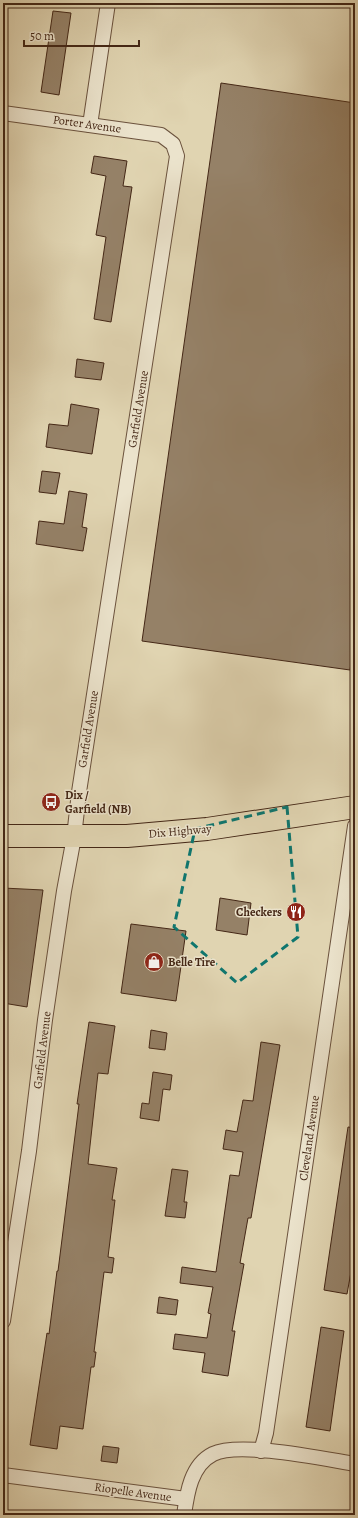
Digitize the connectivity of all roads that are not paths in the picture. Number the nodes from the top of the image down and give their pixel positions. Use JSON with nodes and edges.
{"nodes":[{"id":1,"x":108,"y":3,"type":"edge"},
{"id":2,"x":3,"y":113,"type":"edge"},
{"id":3,"x":90,"y":124,"type":"junction"},
{"id":4,"x":169,"y":140,"type":"joint"},
{"id":5,"x":355,"y":808,"type":"edge"},
{"id":6,"x":355,"y":826,"type":"edge"},
{"id":7,"x":3,"y":836,"type":"edge"},
{"id":8,"x":74,"y":837,"type":"junction"},
{"id":9,"x":3,"y":1321,"type":"edge"},
{"id":10,"x":261,"y":1451,"type":"junction"},
{"id":11,"x":355,"y":1464,"type":"edge"},
{"id":12,"x":3,"y":1475,"type":"edge"},
{"id":13,"x":186,"y":1499,"type":"junction"},
{"id":14,"x":184,"y":1515,"type":"edge"}],
"edges":[{"from":1,"to":3,"type":"street"},
{"from":2,"to":3,"type":"street","name":"Porter Avenue"},
{"from":3,"to":4,"type":"street","name":"Porter Avenue"},
{"from":4,"to":8,"type":"street","name":"Garfield Avenue"},
{"from":5,"to":8,"type":"main road","name":"Dix Highway"},
{"from":6,"to":10,"type":"street","name":"Cleveland Avenue"},
{"from":7,"to":8,"type":"main road","name":"Dix Highway"},
{"from":8,"to":9,"type":"street","name":"Garfield Avenue"},
{"from":10,"to":11,"type":"street","name":"Riopelle Avenue"},
{"from":10,"to":13,"type":"street","name":"Riopelle Avenue"},
{"from":12,"to":13,"type":"street","name":"Riopelle Avenue"},
{"from":13,"to":14,"type":"street"}]}
